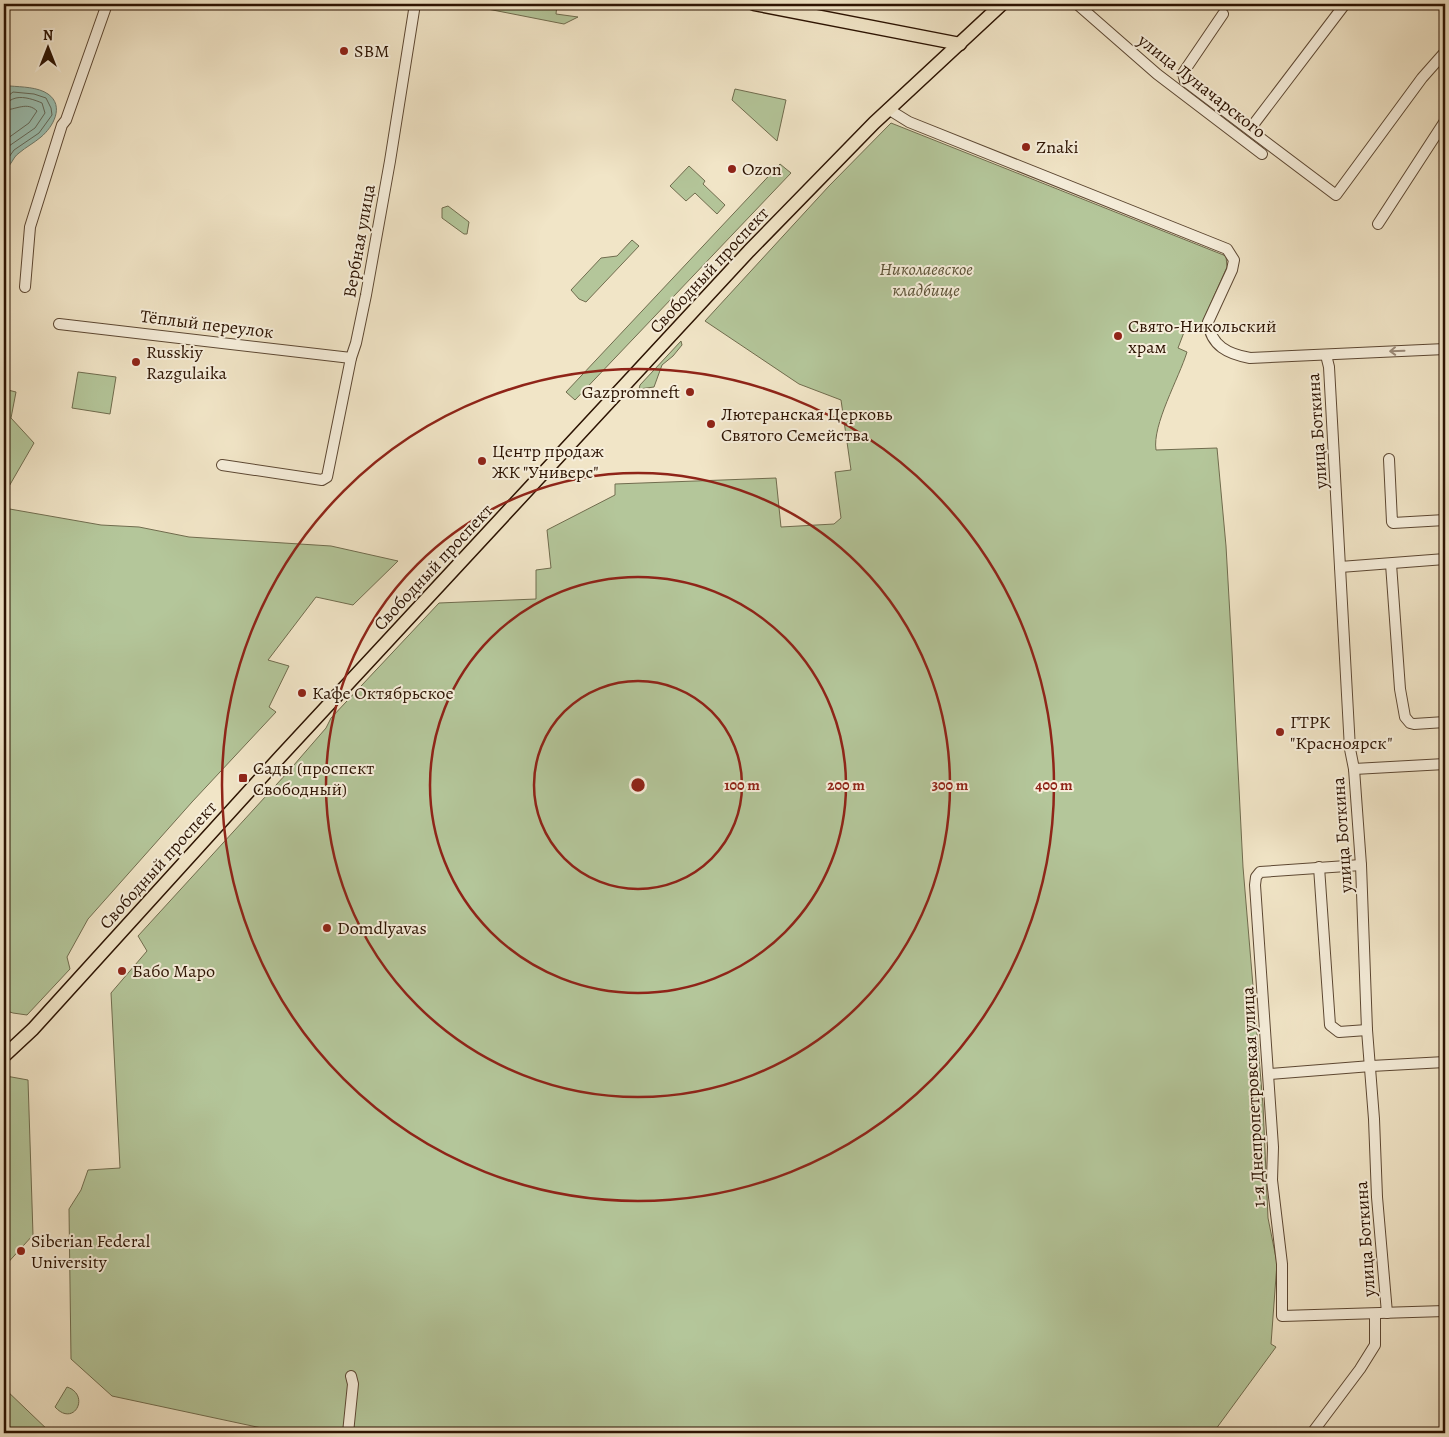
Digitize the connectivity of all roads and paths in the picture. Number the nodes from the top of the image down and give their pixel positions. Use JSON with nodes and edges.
{"nodes":[{"id":1,"x":106,"y":4,"type":"edge"},
{"id":2,"x":415,"y":4,"type":"edge"},
{"id":3,"x":754,"y":4,"type":"edge"},
{"id":4,"x":1002,"y":4,"type":"edge"},
{"id":5,"x":1077,"y":4,"type":"edge"},
{"id":6,"x":1344,"y":4,"type":"edge"},
{"id":7,"x":1223,"y":14,"type":"dead end"},
{"id":8,"x":960,"y":44,"type":"junction"},
{"id":9,"x":1445,"y":52,"type":"edge"},
{"id":10,"x":888,"y":109,"type":"junction"},
{"id":11,"x":1445,"y":121,"type":"edge"},
{"id":12,"x":1250,"y":129,"type":"junction"},
{"id":13,"x":1262,"y":154,"type":"dead end"},
{"id":14,"x":1378,"y":224,"type":"dead end"},
{"id":15,"x":25,"y":287,"type":"dead end"},
{"id":16,"x":59,"y":324,"type":"dead end"},
{"id":17,"x":1445,"y":349,"type":"edge"},
{"id":18,"x":1326,"y":355,"type":"junction"},
{"id":19,"x":351,"y":358,"type":"junction"},
{"id":20,"x":1389,"y":460,"type":"dead end"},
{"id":21,"x":222,"y":465,"type":"dead end"},
{"id":22,"x":1445,"y":520,"type":"edge"},
{"id":23,"x":1445,"y":559,"type":"edge"},
{"id":24,"x":1392,"y":564,"type":"junction"},
{"id":25,"x":1340,"y":567,"type":"junction"},
{"id":26,"x":1445,"y":722,"type":"edge"},
{"id":27,"x":1445,"y":764,"type":"edge"},
{"id":28,"x":1354,"y":769,"type":"junction"},
{"id":29,"x":1361,"y":865,"type":"junction"},
{"id":30,"x":1319,"y":867,"type":"junction"},
{"id":31,"x":1367,"y":1030,"type":"junction"},
{"id":32,"x":4,"y":1056,"type":"edge"},
{"id":33,"x":1445,"y":1062,"type":"edge"},
{"id":34,"x":1371,"y":1066,"type":"junction"},
{"id":35,"x":1269,"y":1074,"type":"junction"},
{"id":36,"x":1445,"y":1311,"type":"edge"},
{"id":37,"x":1387,"y":1313,"type":"junction"},
{"id":38,"x":1375,"y":1314,"type":"junction"},
{"id":39,"x":351,"y":1376,"type":"dead end"},
{"id":40,"x":348,"y":1433,"type":"edge"},
{"id":41,"x":1312,"y":1433,"type":"edge"}],
"edges":[{"from":1,"to":15,"type":"street"},
{"from":2,"to":19,"type":"street","name":"Вербная улица"},
{"from":3,"to":8,"type":"main road"},
{"from":4,"to":8,"type":"main road","name":"Свободный проспект"},
{"from":5,"to":13,"type":"street","name":"улица Луначарского"},
{"from":6,"to":12,"type":"street"},
{"from":7,"to":12,"type":"street","name":"улица Луначарского"},
{"from":8,"to":10,"type":"main road","name":"Свободный проспект"},
{"from":9,"to":12,"type":"street","name":"улица Луначарского"},
{"from":10,"to":18,"type":"street"},
{"from":10,"to":32,"type":"main road","name":"Свободный проспект"},
{"from":11,"to":14,"type":"street"},
{"from":16,"to":19,"type":"street","name":"Тёплый переулок"},
{"from":17,"to":18,"type":"street","one_way":true},
{"from":18,"to":25,"type":"street","name":"улица Боткина"},
{"from":19,"to":21,"type":"street","name":"Вербная улица"},
{"from":20,"to":22,"type":"street"},
{"from":23,"to":24,"type":"street"},
{"from":24,"to":25,"type":"street"},
{"from":24,"to":26,"type":"street"},
{"from":25,"to":28,"type":"street","name":"улица Боткина"},
{"from":27,"to":28,"type":"street"},
{"from":28,"to":29,"type":"street","name":"улица Боткина"},
{"from":29,"to":30,"type":"street","name":"1-я Днепропетровская улица"},
{"from":29,"to":31,"type":"street","name":"улица Боткина"},
{"from":30,"to":31,"type":"street"},
{"from":30,"to":35,"type":"street","name":"1-я Днепропетровская улица"},
{"from":31,"to":34,"type":"street","name":"улица Боткина"},
{"from":33,"to":34,"type":"street"},
{"from":34,"to":35,"type":"street"},
{"from":34,"to":37,"type":"street","name":"улица Боткина"},
{"from":35,"to":38,"type":"street","name":"1-я Днепропетровская улица"},
{"from":36,"to":37,"type":"street","name":"1-я Днепропетровская улица"},
{"from":37,"to":38,"type":"street","name":"1-я Днепропетровская улица"},
{"from":38,"to":41,"type":"street"},
{"from":39,"to":40,"type":"street"}]}
